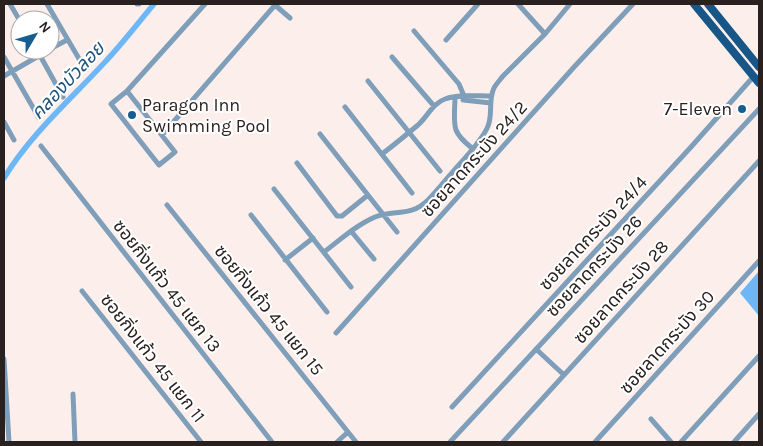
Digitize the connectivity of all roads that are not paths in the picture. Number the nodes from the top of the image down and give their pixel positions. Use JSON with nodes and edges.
{"nodes":[{"id":1,"x":46,"y":4,"type":"edge"},
{"id":2,"x":205,"y":4,"type":"edge"},
{"id":3,"x":276,"y":4,"type":"edge"},
{"id":4,"x":478,"y":4,"type":"edge"},
{"id":5,"x":518,"y":4,"type":"edge"},
{"id":6,"x":570,"y":4,"type":"edge"},
{"id":7,"x":633,"y":4,"type":"edge"},
{"id":8,"x":694,"y":4,"type":"edge"},
{"id":9,"x":708,"y":4,"type":"edge"},
{"id":10,"x":290,"y":18,"type":"dead end"},
{"id":11,"x":414,"y":30,"type":"dead end"},
{"id":12,"x":545,"y":34,"type":"junction"},
{"id":13,"x":733,"y":35,"type":"junction"},
{"id":14,"x":67,"y":40,"type":"junction"},
{"id":15,"x":446,"y":40,"type":"dead end"},
{"id":16,"x":726,"y":42,"type":"junction"},
{"id":17,"x":60,"y":44,"type":"edge"},
{"id":18,"x":4,"y":57,"type":"edge"},
{"id":19,"x":392,"y":57,"type":"dead end"},
{"id":20,"x":28,"y":60,"type":"edge"},
{"id":21,"x":42,"y":60,"type":"edge"},
{"id":22,"x":759,"y":65,"type":"edge"},
{"id":23,"x":85,"y":69,"type":"dead end"},
{"id":24,"x":12,"y":71,"type":"junction"},
{"id":25,"x":4,"y":76,"type":"edge"},
{"id":26,"x":754,"y":76,"type":"junction"},
{"id":27,"x":368,"y":81,"type":"dead end"},
{"id":28,"x":759,"y":83,"type":"edge"},
{"id":29,"x":127,"y":91,"type":"junction"},
{"id":30,"x":491,"y":96,"type":"junction"},
{"id":31,"x":63,"y":97,"type":"dead end"},
{"id":32,"x":460,"y":97,"type":"junction"},
{"id":33,"x":491,"y":103,"type":"junction"},
{"id":34,"x":434,"y":106,"type":"junction"},
{"id":35,"x":345,"y":108,"type":"dead end"},
{"id":36,"x":759,"y":110,"type":"edge"},
{"id":37,"x":39,"y":118,"type":"dead end"},
{"id":38,"x":4,"y":122,"type":"edge"},
{"id":39,"x":409,"y":132,"type":"junction"},
{"id":40,"x":320,"y":134,"type":"dead end"},
{"id":41,"x":162,"y":135,"type":"junction"},
{"id":42,"x":14,"y":140,"type":"dead end"},
{"id":43,"x":41,"y":146,"type":"dead end"},
{"id":44,"x":473,"y":149,"type":"junction"},
{"id":45,"x":382,"y":154,"type":"junction"},
{"id":46,"x":759,"y":161,"type":"edge"},
{"id":47,"x":297,"y":163,"type":"dead end"},
{"id":48,"x":440,"y":171,"type":"dead end"},
{"id":49,"x":274,"y":189,"type":"dead end"},
{"id":50,"x":412,"y":193,"type":"dead end"},
{"id":51,"x":368,"y":194,"type":"junction"},
{"id":52,"x":167,"y":205,"type":"dead end"},
{"id":53,"x":383,"y":214,"type":"junction"},
{"id":54,"x":250,"y":216,"type":"dead end"},
{"id":55,"x":351,"y":231,"type":"junction"},
{"id":56,"x":397,"y":232,"type":"dead end"},
{"id":57,"x":313,"y":238,"type":"junction"},
{"id":58,"x":324,"y":252,"type":"junction"},
{"id":59,"x":374,"y":259,"type":"dead end"},
{"id":60,"x":284,"y":260,"type":"junction"},
{"id":61,"x":759,"y":261,"type":"edge"},
{"id":62,"x":351,"y":287,"type":"dead end"},
{"id":63,"x":82,"y":290,"type":"dead end"},
{"id":64,"x":326,"y":312,"type":"dead end"},
{"id":65,"x":336,"y":333,"type":"dead end"},
{"id":66,"x":536,"y":349,"type":"junction"},
{"id":67,"x":759,"y":356,"type":"edge"},
{"id":68,"x":4,"y":359,"type":"edge"},
{"id":69,"x":564,"y":375,"type":"junction"},
{"id":70,"x":73,"y":394,"type":"dead end"},
{"id":71,"x":452,"y":406,"type":"dead end"},
{"id":72,"x":759,"y":414,"type":"edge"},
{"id":73,"x":651,"y":419,"type":"dead end"},
{"id":74,"x":348,"y":432,"type":"junction"},
{"id":75,"x":9,"y":442,"type":"edge"},
{"id":76,"x":75,"y":442,"type":"edge"},
{"id":77,"x":201,"y":442,"type":"edge"},
{"id":78,"x":272,"y":442,"type":"edge"},
{"id":79,"x":337,"y":442,"type":"edge"},
{"id":80,"x":356,"y":442,"type":"edge"},
{"id":81,"x":450,"y":442,"type":"edge"},
{"id":82,"x":502,"y":442,"type":"edge"},
{"id":83,"x":595,"y":442,"type":"edge"},
{"id":84,"x":671,"y":442,"type":"edge"},
{"id":85,"x":681,"y":442,"type":"edge"},
{"id":86,"x":734,"y":442,"type":"edge"}],
"edges":[{"from":1,"to":14,"type":"street"},
{"from":2,"to":29,"type":"street"},
{"from":3,"to":10,"type":"street"},
{"from":3,"to":41,"type":"street"},
{"from":4,"to":15,"type":"street"},
{"from":5,"to":12,"type":"street"},
{"from":6,"to":12,"type":"street"},
{"from":7,"to":65,"type":"street","name":"ซอยลาดกระบัง 24/2"},
{"from":8,"to":16,"type":"main road"},
{"from":9,"to":13,"type":"main road"},
{"from":11,"to":32,"type":"street"},
{"from":12,"to":30,"type":"street"},
{"from":13,"to":16,"type":"main road"},
{"from":13,"to":22,"type":"main road"},
{"from":14,"to":17,"type":"street"},
{"from":14,"to":23,"type":"street"},
{"from":16,"to":26,"type":"main road"},
{"from":18,"to":24,"type":"street"},
{"from":19,"to":34,"type":"street"},
{"from":20,"to":24,"type":"street"},
{"from":21,"to":31,"type":"street"},
{"from":24,"to":25,"type":"street"},
{"from":24,"to":37,"type":"street"},
{"from":26,"to":28,"type":"main road"},
{"from":26,"to":71,"type":"street","name":"ซอยลาดกระบัง 24/4"},
{"from":27,"to":39,"type":"street"},
{"from":29,"to":41,"type":"street"},
{"from":29,"to":41,"type":"street"},
{"from":30,"to":32,"type":"street"},
{"from":30,"to":33,"type":"street"},
{"from":32,"to":33,"type":"street"},
{"from":32,"to":34,"type":"street"},
{"from":32,"to":44,"type":"street"},
{"from":33,"to":44,"type":"street"},
{"from":34,"to":39,"type":"street"},
{"from":35,"to":45,"type":"street"},
{"from":36,"to":66,"type":"street","name":"ซอยลาดกระบัง 26"},
{"from":38,"to":42,"type":"street"},
{"from":39,"to":45,"type":"street"},
{"from":39,"to":48,"type":"street"},
{"from":40,"to":51,"type":"street"},
{"from":43,"to":78,"type":"street","name":"ซอยกิ่งแก้ว 45 แยก 13"},
{"from":44,"to":53,"type":"street"},
{"from":45,"to":50,"type":"street"},
{"from":46,"to":69,"type":"street","name":"ซอยลาดกระบัง 28"},
{"from":47,"to":51,"type":"street"},
{"from":49,"to":57,"type":"street"},
{"from":51,"to":53,"type":"street"},
{"from":52,"to":74,"type":"street","name":"ซอยกิ่งแก้ว 45 แยก 15"},
{"from":53,"to":55,"type":"street"},
{"from":53,"to":56,"type":"street"},
{"from":54,"to":60,"type":"street"},
{"from":55,"to":58,"type":"street"},
{"from":55,"to":59,"type":"street"},
{"from":57,"to":58,"type":"street"},
{"from":57,"to":60,"type":"street"},
{"from":58,"to":62,"type":"street"},
{"from":60,"to":64,"type":"street"},
{"from":61,"to":83,"type":"street","name":"ซอยลาดกระบัง 30"},
{"from":63,"to":77,"type":"street","name":"ซอยกิ่งแก้ว 45 แยก 11"},
{"from":66,"to":69,"type":"street"},
{"from":66,"to":81,"type":"street","name":"ซอยลาดกระบัง 26"},
{"from":67,"to":85,"type":"street"},
{"from":68,"to":75,"type":"street"},
{"from":69,"to":82,"type":"street","name":"ซอยลาดกระบัง 28"},
{"from":70,"to":76,"type":"street"},
{"from":72,"to":86,"type":"street"},
{"from":73,"to":84,"type":"street"},
{"from":74,"to":79,"type":"street"},
{"from":74,"to":80,"type":"street","name":"ซอยกิ่งแก้ว 45 แยก 15"}]}
